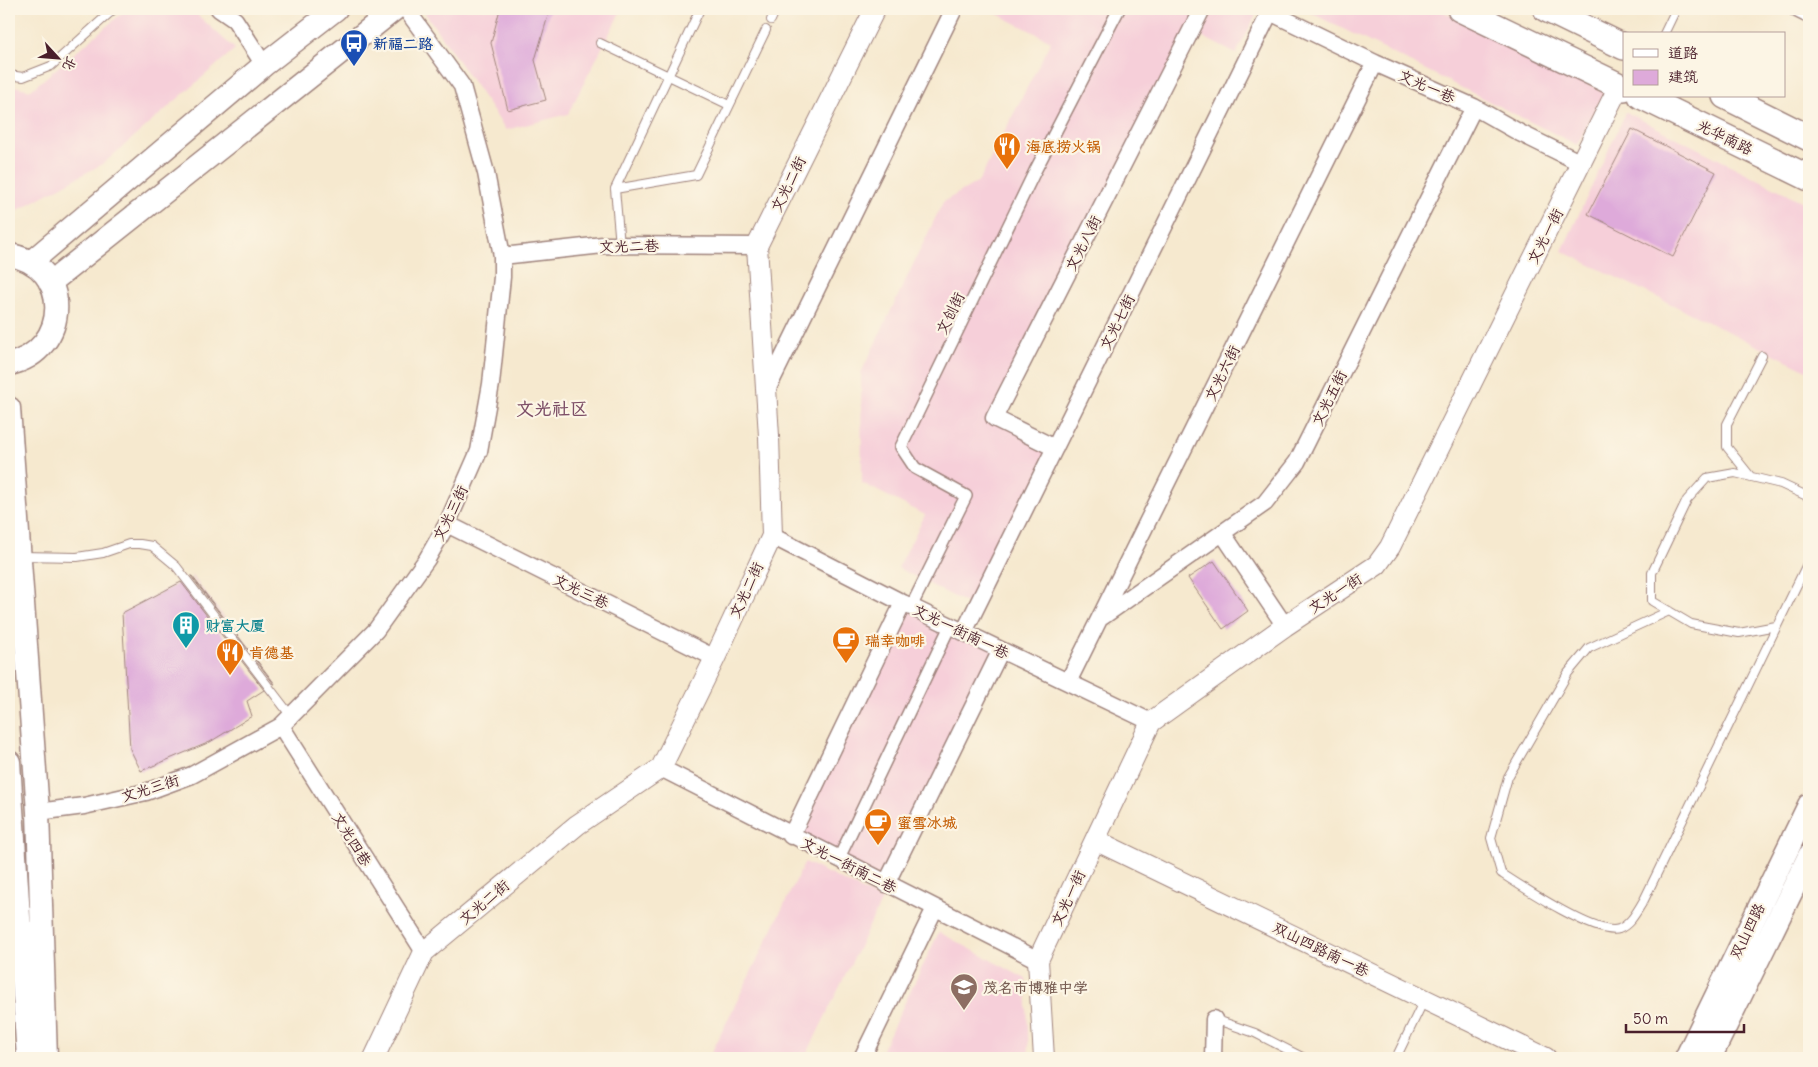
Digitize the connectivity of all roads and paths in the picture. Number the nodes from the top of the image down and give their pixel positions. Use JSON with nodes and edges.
{"nodes":[{"id":1,"x":114,"y":9,"type":"edge"},
{"id":2,"x":219,"y":9,"type":"edge"},
{"id":3,"x":336,"y":9,"type":"edge"},
{"id":4,"x":395,"y":9,"type":"edge"},
{"id":5,"x":406,"y":9,"type":"edge"},
{"id":6,"x":700,"y":9,"type":"edge"},
{"id":7,"x":776,"y":9,"type":"edge"},
{"id":8,"x":875,"y":9,"type":"edge"},
{"id":9,"x":954,"y":9,"type":"edge"},
{"id":10,"x":1118,"y":9,"type":"edge"},
{"id":11,"x":1202,"y":9,"type":"edge"},
{"id":12,"x":1460,"y":9,"type":"edge"},
{"id":13,"x":1546,"y":9,"type":"edge"},
{"id":14,"x":1676,"y":9,"type":"edge"},
{"id":15,"x":1798,"y":9,"type":"edge"},
{"id":16,"x":1270,"y":12,"type":"joint"},
{"id":17,"x":1809,"y":15,"type":"edge"},
{"id":18,"x":771,"y":20,"type":"dead end"},
{"id":19,"x":766,"y":30,"type":"dead end"},
{"id":20,"x":1665,"y":32,"type":"edge"},
{"id":21,"x":600,"y":43,"type":"dead end"},
{"id":22,"x":1623,"y":47,"type":"edge"},
{"id":23,"x":1375,"y":63,"type":"junction"},
{"id":24,"x":264,"y":65,"type":"junction"},
{"id":25,"x":9,"y":75,"type":"edge"},
{"id":26,"x":668,"y":76,"type":"junction"},
{"id":27,"x":1623,"y":88,"type":"edge"},
{"id":28,"x":1623,"y":98,"type":"edge"},
{"id":29,"x":1644,"y":98,"type":"edge"},
{"id":30,"x":1729,"y":98,"type":"edge"},
{"id":31,"x":729,"y":105,"type":"junction"},
{"id":32,"x":1474,"y":106,"type":"junction"},
{"id":33,"x":1809,"y":138,"type":"edge"},
{"id":34,"x":1581,"y":163,"type":"junction"},
{"id":35,"x":1809,"y":178,"type":"edge"},
{"id":36,"x":615,"y":189,"type":"junction"},
{"id":37,"x":620,"y":246,"type":"junction"},
{"id":38,"x":757,"y":246,"type":"junction"},
{"id":39,"x":9,"y":255,"type":"edge"},
{"id":40,"x":502,"y":256,"type":"junction"},
{"id":41,"x":31,"y":262,"type":"junction"},
{"id":42,"x":50,"y":283,"type":"junction"},
{"id":43,"x":1762,"y":356,"type":"dead end"},
{"id":44,"x":9,"y":364,"type":"edge"},
{"id":45,"x":766,"y":392,"type":"junction"},
{"id":46,"x":9,"y":408,"type":"edge"},
{"id":47,"x":1055,"y":448,"type":"junction"},
{"id":48,"x":1752,"y":477,"type":"junction"},
{"id":49,"x":1809,"y":497,"type":"edge"},
{"id":50,"x":446,"y":524,"type":"junction"},
{"id":51,"x":1223,"y":534,"type":"junction"},
{"id":52,"x":772,"y":536,"type":"junction"},
{"id":53,"x":20,"y":556,"type":"junction"},
{"id":54,"x":1809,"y":560,"type":"edge"},
{"id":55,"x":907,"y":605,"type":"junction"},
{"id":56,"x":1669,"y":611,"type":"junction"},
{"id":57,"x":1100,"y":618,"type":"junction"},
{"id":58,"x":1285,"y":626,"type":"junction"},
{"id":59,"x":1776,"y":626,"type":"junction"},
{"id":60,"x":957,"y":629,"type":"junction"},
{"id":61,"x":1001,"y":650,"type":"junction"},
{"id":62,"x":714,"y":658,"type":"junction"},
{"id":63,"x":1068,"y":682,"type":"junction"},
{"id":64,"x":286,"y":721,"type":"junction"},
{"id":65,"x":1151,"y":722,"type":"junction"},
{"id":66,"x":662,"y":768,"type":"junction"},
{"id":67,"x":9,"y":775,"type":"edge"},
{"id":68,"x":1809,"y":805,"type":"edge"},
{"id":69,"x":38,"y":812,"type":"junction"},
{"id":70,"x":791,"y":836,"type":"junction"},
{"id":71,"x":1095,"y":840,"type":"junction"},
{"id":72,"x":1809,"y":856,"type":"edge"},
{"id":73,"x":838,"y":860,"type":"junction"},
{"id":74,"x":886,"y":884,"type":"junction"},
{"id":75,"x":935,"y":908,"type":"junction"},
{"id":76,"x":424,"y":952,"type":"junction"},
{"id":77,"x":1038,"y":960,"type":"junction"},
{"id":78,"x":1424,"y":1000,"type":"junction"},
{"id":79,"x":1214,"y":1019,"type":"joint"},
{"id":80,"x":42,"y":1057,"type":"edge"},
{"id":81,"x":374,"y":1058,"type":"edge"},
{"id":82,"x":862,"y":1058,"type":"edge"},
{"id":83,"x":1044,"y":1058,"type":"edge"},
{"id":84,"x":1213,"y":1058,"type":"edge"},
{"id":85,"x":1304,"y":1058,"type":"edge"},
{"id":86,"x":1396,"y":1058,"type":"edge"},
{"id":87,"x":1546,"y":1058,"type":"edge"},
{"id":88,"x":1686,"y":1058,"type":"edge"},
{"id":89,"x":1710,"y":1058,"type":"edge"}],
"edges":[{"from":1,"to":25,"type":"lane"},
{"from":2,"to":24,"type":"street"},
{"from":3,"to":24,"type":"main road"},
{"from":4,"to":42,"type":"main road"},
{"from":5,"to":40,"type":"street","name":"文光三街"},
{"from":6,"to":26,"type":"lane"},
{"from":7,"to":18,"type":"lane"},
{"from":8,"to":38,"type":"street","name":"文光二街"},
{"from":9,"to":45,"type":"street"},
{"from":10,"to":55,"type":"street","name":"文创街"},
{"from":11,"to":47,"type":"street","name":"文光八街"},
{"from":12,"to":27,"type":"main road","name":"光华南路"},
{"from":13,"to":22,"type":"main road"},
{"from":14,"to":20,"type":"lane"},
{"from":15,"to":17,"type":"street"},
{"from":16,"to":23,"type":"street","name":"文光一巷"},
{"from":16,"to":47,"type":"street","name":"文光七街"},
{"from":19,"to":31,"type":"lane"},
{"from":21,"to":26,"type":"lane"},
{"from":23,"to":32,"type":"street","name":"文光一巷"},
{"from":23,"to":57,"type":"street","name":"文光六街"},
{"from":24,"to":41,"type":"main road"},
{"from":26,"to":31,"type":"lane"},
{"from":26,"to":36,"type":"lane"},
{"from":28,"to":34,"type":"street","name":"文光一街"},
{"from":29,"to":35,"type":"main road","name":"光华南路"},
{"from":30,"to":33,"type":"main road"},
{"from":31,"to":36,"type":"lane"},
{"from":32,"to":34,"type":"street","name":"文光一巷"},
{"from":32,"to":51,"type":"street","name":"文光五街"},
{"from":34,"to":58,"type":"street","name":"文光一街"},
{"from":36,"to":37,"type":"lane"},
{"from":37,"to":38,"type":"street","name":"文光二巷"},
{"from":37,"to":40,"type":"street","name":"文光二巷"},
{"from":38,"to":45,"type":"street","name":"文光二街"},
{"from":39,"to":41,"type":"main road"},
{"from":40,"to":50,"type":"street","name":"文光三街"},
{"from":41,"to":42,"type":"main road"},
{"from":42,"to":44,"type":"main road"},
{"from":43,"to":48,"type":"lane"},
{"from":45,"to":52,"type":"street","name":"文光二街"},
{"from":46,"to":53,"type":"main road"},
{"from":47,"to":60,"type":"street","name":"文光七街"},
{"from":48,"to":49,"type":"lane"},
{"from":48,"to":56,"type":"lane"},
{"from":50,"to":62,"type":"street","name":"文光三巷"},
{"from":50,"to":64,"type":"street","name":"文光三街"},
{"from":51,"to":57,"type":"street","name":"文光五街"},
{"from":51,"to":58,"type":"street"},
{"from":52,"to":55,"type":"street","name":"文光一街南一巷"},
{"from":52,"to":62,"type":"street","name":"文光二街"},
{"from":53,"to":64,"type":"lane"},
{"from":53,"to":69,"type":"main road"},
{"from":54,"to":59,"type":"lane"},
{"from":55,"to":60,"type":"street","name":"文光一街南一巷"},
{"from":55,"to":70,"type":"street"},
{"from":56,"to":59,"type":"lane"},
{"from":56,"to":59,"type":"lane"},
{"from":57,"to":63,"type":"street","name":"文光六街"},
{"from":58,"to":65,"type":"street","name":"文光一街"},
{"from":60,"to":61,"type":"street","name":"文光一街南一巷"},
{"from":60,"to":73,"type":"street"},
{"from":61,"to":63,"type":"street","name":"文光一街南一巷"},
{"from":61,"to":74,"type":"street"},
{"from":62,"to":66,"type":"street","name":"文光二街"},
{"from":63,"to":65,"type":"street","name":"文光一街南一巷"},
{"from":64,"to":69,"type":"street","name":"文光三街"},
{"from":64,"to":76,"type":"street","name":"文光四巷"},
{"from":65,"to":71,"type":"street","name":"文光一街"},
{"from":66,"to":70,"type":"street","name":"文光一街南二巷"},
{"from":66,"to":76,"type":"street","name":"文光二街"},
{"from":67,"to":80,"type":"main road"},
{"from":68,"to":88,"type":"main road","name":"双山四路"},
{"from":69,"to":80,"type":"main road"},
{"from":70,"to":73,"type":"street","name":"文光一街南二巷"},
{"from":71,"to":77,"type":"street","name":"文光一街"},
{"from":71,"to":78,"type":"street","name":"双山四路南一巷"},
{"from":72,"to":89,"type":"main road","name":"双山四路"},
{"from":73,"to":74,"type":"street","name":"文光一街南二巷"},
{"from":74,"to":75,"type":"street","name":"文光一街南二巷"},
{"from":75,"to":77,"type":"street","name":"文光一街南二巷"},
{"from":75,"to":82,"type":"street"},
{"from":76,"to":81,"type":"street","name":"文光二街"},
{"from":77,"to":83,"type":"street","name":"文光一街"},
{"from":78,"to":86,"type":"lane"},
{"from":78,"to":87,"type":"street","name":"双山四路南一巷"},
{"from":79,"to":84,"type":"street"},
{"from":79,"to":85,"type":"lane"}]}
